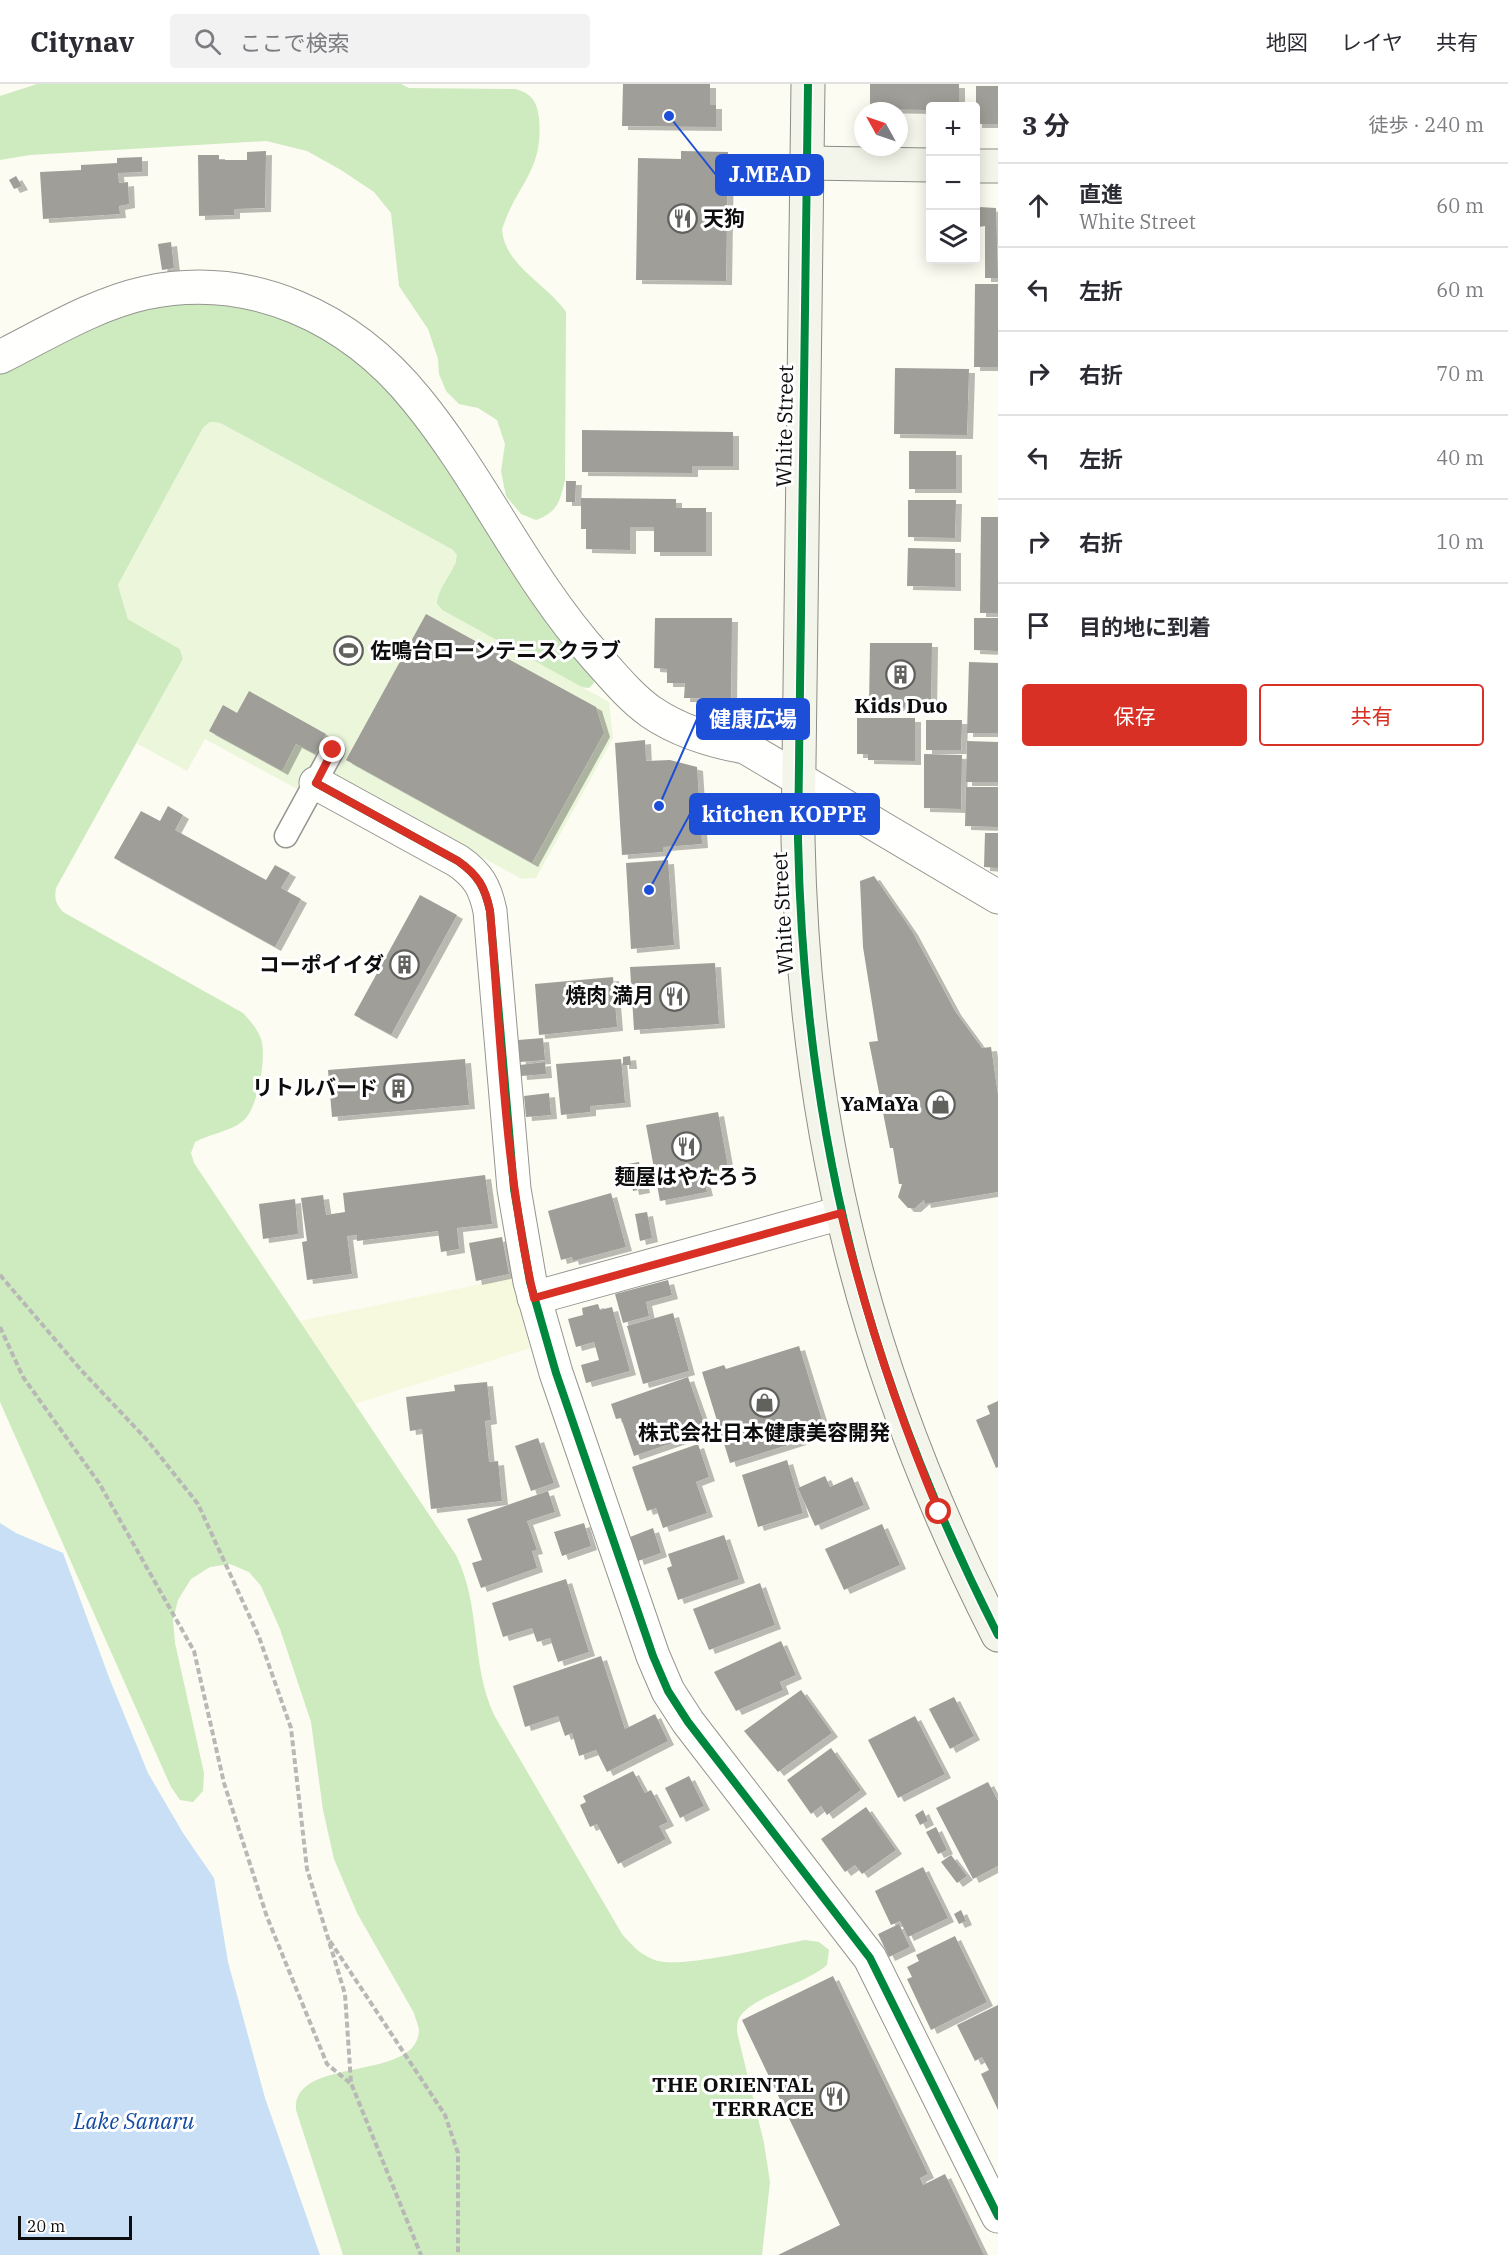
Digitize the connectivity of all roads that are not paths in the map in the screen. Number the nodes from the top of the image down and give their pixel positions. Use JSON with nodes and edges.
{"nodes":[{"id":1,"x":808,"y":84,"type":"edge"},
{"id":2,"x":807,"y":163,"type":"junction"},
{"id":3,"x":926,"y":165,"type":"edge"},
{"id":4,"x":980,"y":166,"type":"edge"},
{"id":5,"x":998,"y":166,"type":"edge"},
{"id":6,"x":0,"y":357,"type":"edge"},
{"id":7,"x":333,"y":750,"type":"dead end"},
{"id":8,"x":799,"y":780,"type":"junction"},
{"id":9,"x":316,"y":783,"type":"junction"},
{"id":10,"x":286,"y":836,"type":"dead end"},
{"id":11,"x":998,"y":897,"type":"edge"},
{"id":12,"x":841,"y":1213,"type":"junction"},
{"id":13,"x":534,"y":1298,"type":"junction"},
{"id":14,"x":998,"y":1635,"type":"edge"},
{"id":15,"x":998,"y":2216,"type":"edge"}],
"edges":[{"from":1,"to":2,"type":"street","name":"White Street"},
{"from":2,"to":3,"type":"street"},
{"from":2,"to":8,"type":"street","name":"White Street"},
{"from":4,"to":5,"type":"street"},
{"from":6,"to":8,"type":"street"},
{"from":7,"to":9,"type":"lane"},
{"from":8,"to":11,"type":"street"},
{"from":8,"to":12,"type":"street","name":"White Street"},
{"from":9,"to":10,"type":"lane"},
{"from":9,"to":13,"type":"street"},
{"from":12,"to":13,"type":"street"},
{"from":12,"to":14,"type":"street","name":"White Street"},
{"from":13,"to":15,"type":"street"}]}
